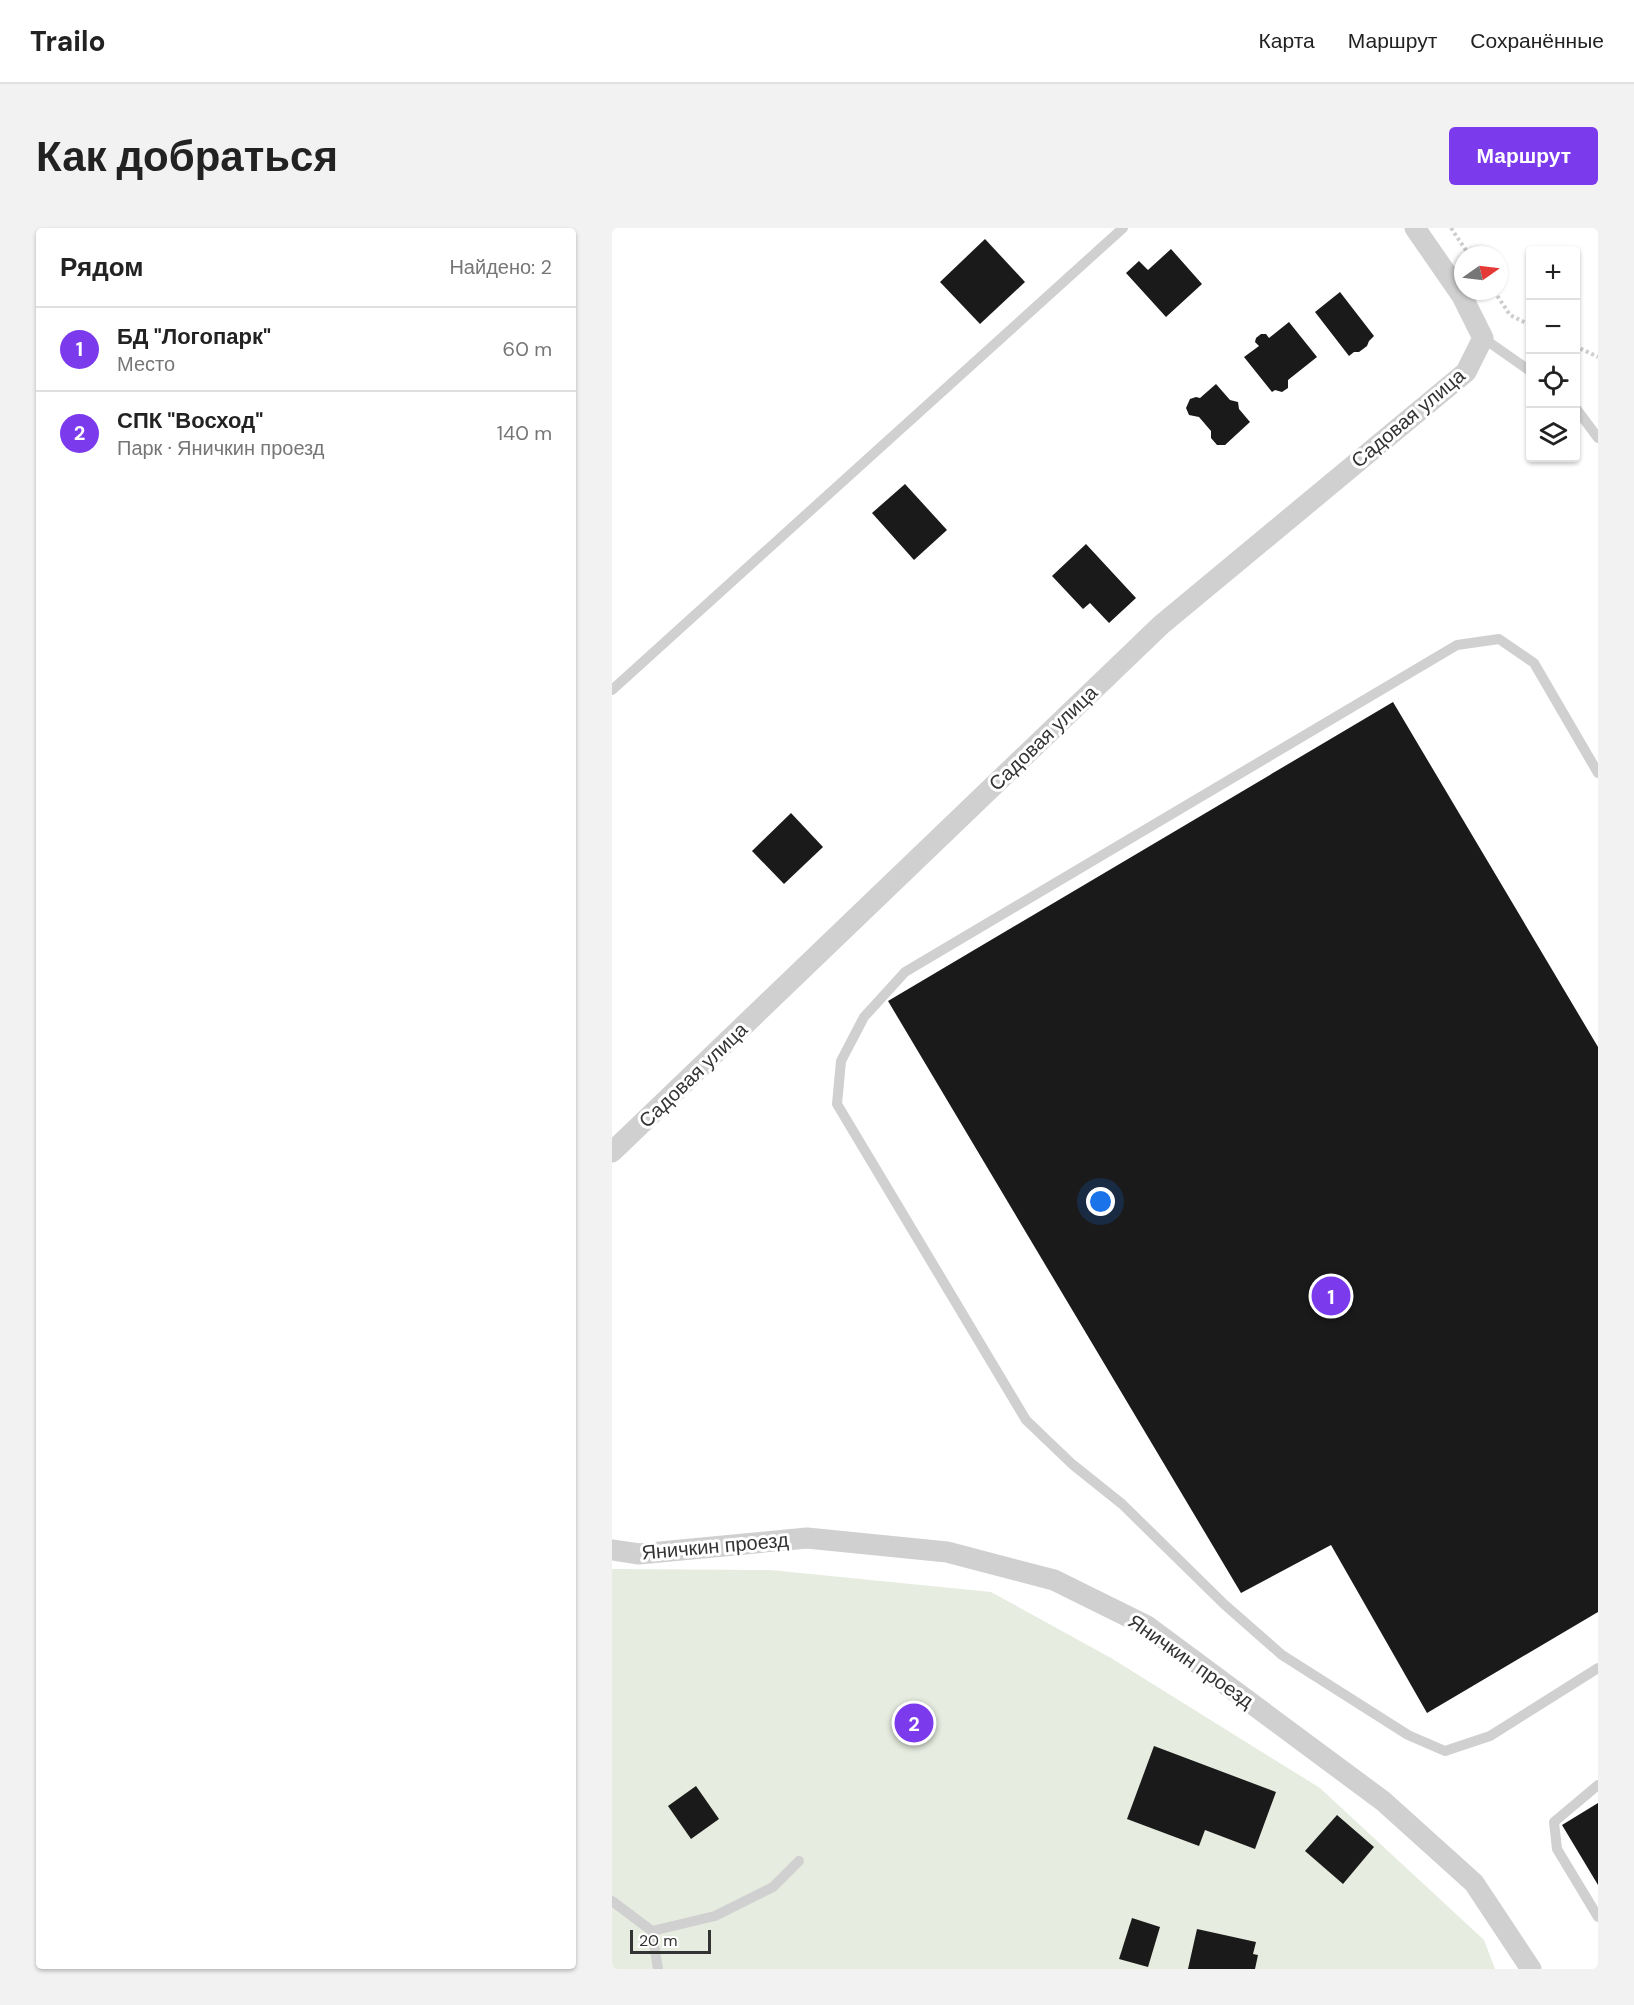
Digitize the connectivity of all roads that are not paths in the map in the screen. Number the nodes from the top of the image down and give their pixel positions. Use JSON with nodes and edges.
{"nodes":[{"id":1,"x":1123,"y":228,"type":"edge"},
{"id":2,"x":1415,"y":228,"type":"edge"},
{"id":3,"x":1483,"y":338,"type":"junction"},
{"id":4,"x":1526,"y":368,"type":"edge"},
{"id":5,"x":1576,"y":408,"type":"edge"},
{"id":6,"x":1598,"y":438,"type":"edge"},
{"id":7,"x":612,"y":690,"type":"edge"},
{"id":8,"x":1598,"y":773,"type":"edge"},
{"id":9,"x":612,"y":1152,"type":"edge"},
{"id":10,"x":612,"y":1550,"type":"edge"},
{"id":11,"x":1598,"y":1668,"type":"edge"},
{"id":12,"x":1598,"y":1785,"type":"edge"},
{"id":13,"x":799,"y":1861,"type":"dead end"},
{"id":14,"x":612,"y":1901,"type":"edge"},
{"id":15,"x":1598,"y":1917,"type":"edge"},
{"id":16,"x":652,"y":1930,"type":"junction"},
{"id":17,"x":658,"y":1969,"type":"edge"},
{"id":18,"x":1531,"y":1969,"type":"edge"}],
"edges":[{"from":1,"to":7,"type":"lane"},
{"from":2,"to":3,"type":"street"},
{"from":3,"to":4,"type":"lane"},
{"from":3,"to":9,"type":"street","name":"Садовая улица"},
{"from":5,"to":6,"type":"lane"},
{"from":8,"to":11,"type":"lane"},
{"from":10,"to":18,"type":"street","name":"Яничкин проезд"},
{"from":12,"to":15,"type":"lane"},
{"from":13,"to":16,"type":"lane"},
{"from":14,"to":16,"type":"lane"},
{"from":16,"to":17,"type":"lane"}]}
